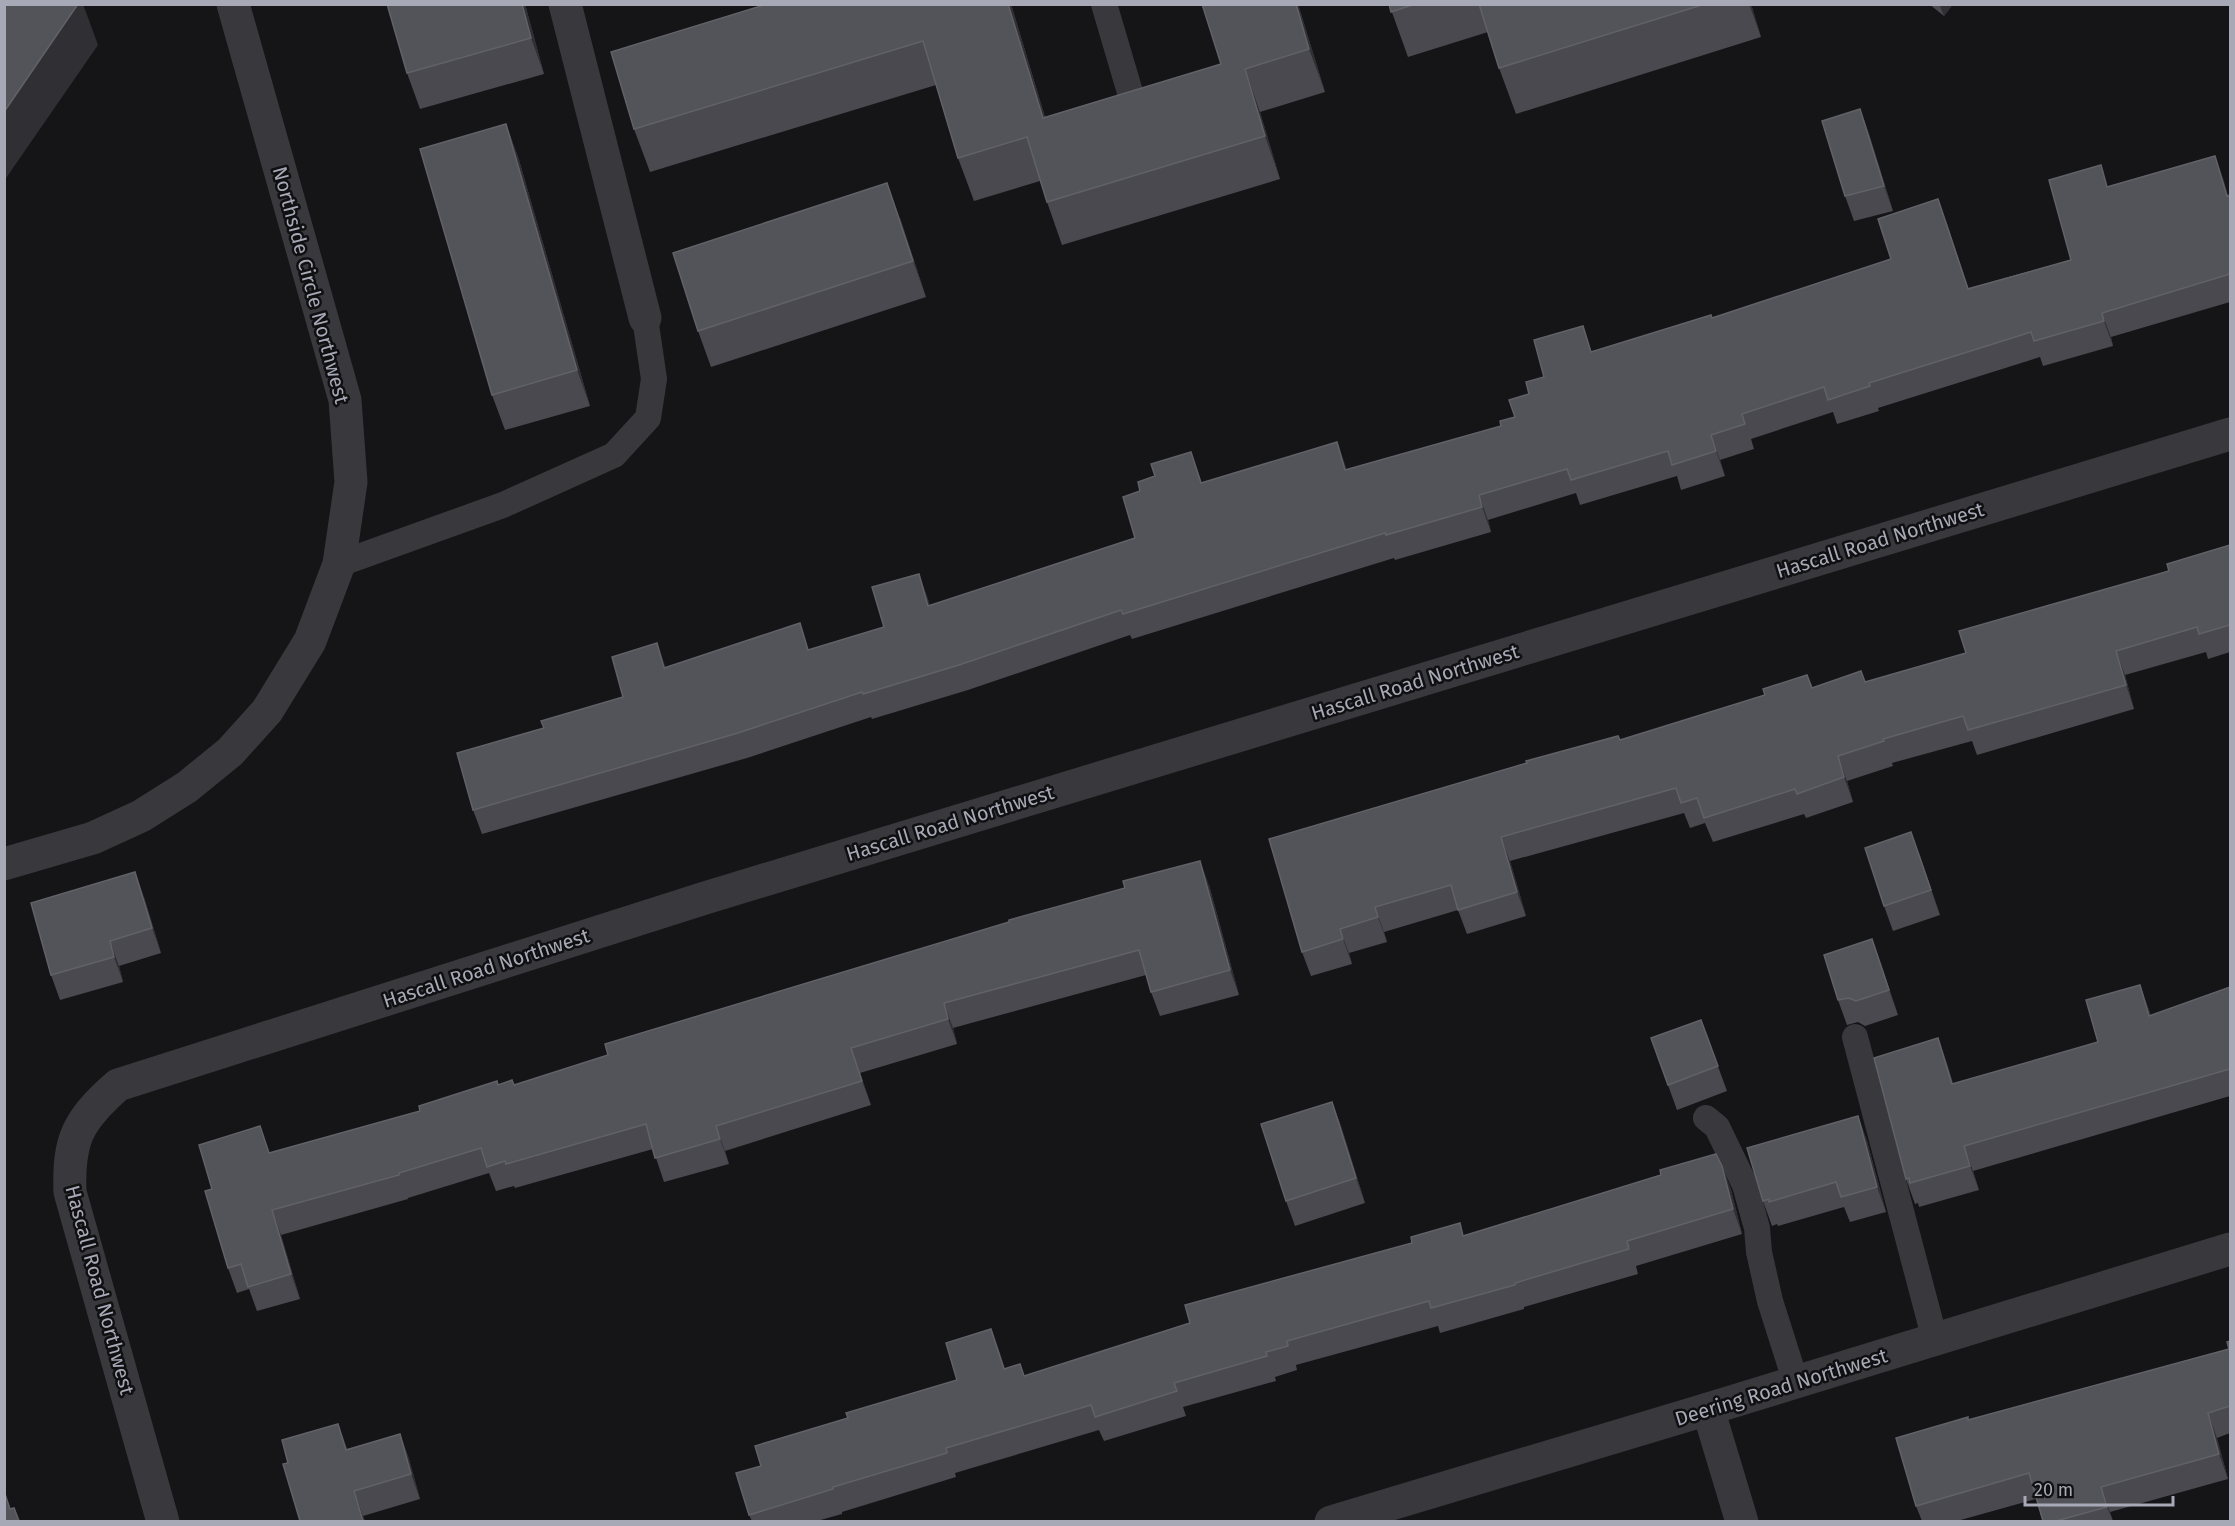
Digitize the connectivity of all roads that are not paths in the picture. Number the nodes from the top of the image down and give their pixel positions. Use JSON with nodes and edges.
{"nodes":[{"id":1,"x":233,"y":4,"type":"edge"},
{"id":2,"x":1104,"y":4,"type":"edge"},
{"id":3,"x":569,"y":5,"type":"edge"},
{"id":4,"x":1132,"y":99,"type":"edge"},
{"id":5,"x":645,"y":318,"type":"joint"},
{"id":6,"x":2230,"y":434,"type":"edge"},
{"id":7,"x":339,"y":564,"type":"junction"},
{"id":8,"x":4,"y":864,"type":"edge"},
{"id":9,"x":1855,"y":1037,"type":"dead end"},
{"id":10,"x":1706,"y":1118,"type":"dead end"},
{"id":11,"x":2230,"y":1249,"type":"edge"},
{"id":12,"x":1935,"y":1340,"type":"junction"},
{"id":13,"x":1796,"y":1383,"type":"junction"},
{"id":14,"x":1708,"y":1409,"type":"junction"},
{"id":15,"x":163,"y":1521,"type":"edge"},
{"id":16,"x":1331,"y":1521,"type":"edge"},
{"id":17,"x":1742,"y":1521,"type":"edge"}],
"edges":[{"from":1,"to":7,"type":"street","name":"Northside Circle Northwest"},
{"from":2,"to":4,"type":"lane"},
{"from":3,"to":5,"type":"street"},
{"from":5,"to":7,"type":"lane"},
{"from":6,"to":15,"type":"street","name":"Hascall Road Northwest"},
{"from":7,"to":8,"type":"street","name":"Northside Circle Northwest"},
{"from":9,"to":12,"type":"lane"},
{"from":10,"to":13,"type":"lane"},
{"from":11,"to":12,"type":"street","name":"Deering Road Northwest"},
{"from":12,"to":13,"type":"street","name":"Deering Road Northwest"},
{"from":13,"to":14,"type":"street","name":"Deering Road Northwest"},
{"from":14,"to":16,"type":"street","name":"Deering Road Northwest"},
{"from":14,"to":17,"type":"street"}]}
